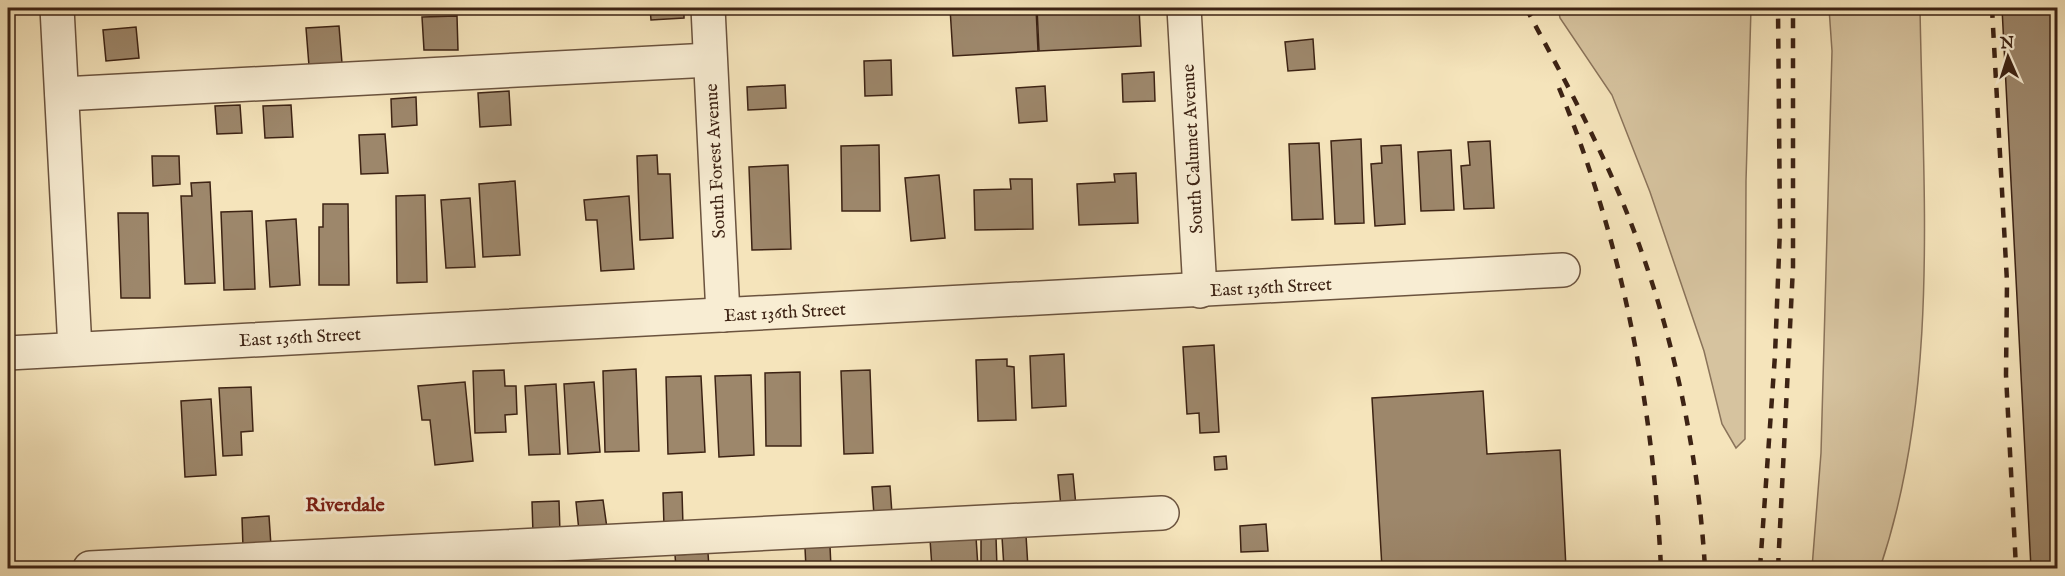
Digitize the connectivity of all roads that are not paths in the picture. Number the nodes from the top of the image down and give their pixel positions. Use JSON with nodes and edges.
{"nodes":[{"id":1,"x":57,"y":8,"type":"edge"},
{"id":2,"x":708,"y":8,"type":"edge"},
{"id":3,"x":1184,"y":8,"type":"edge"},
{"id":4,"x":710,"y":60,"type":"junction"},
{"id":5,"x":62,"y":94,"type":"junction"},
{"id":6,"x":1563,"y":270,"type":"dead end"},
{"id":7,"x":1200,"y":291,"type":"junction"},
{"id":8,"x":723,"y":315,"type":"junction"},
{"id":9,"x":75,"y":350,"type":"junction"},
{"id":10,"x":8,"y":353,"type":"edge"},
{"id":11,"x":1162,"y":513,"type":"dead end"},
{"id":12,"x":90,"y":568,"type":"edge"}],
"edges":[{"from":1,"to":5,"type":"street"},
{"from":2,"to":4,"type":"street","name":"South Forest Avenue"},
{"from":3,"to":7,"type":"street","name":"South Calumet Avenue"},
{"from":4,"to":5,"type":"street"},
{"from":4,"to":8,"type":"street","name":"South Forest Avenue"},
{"from":5,"to":9,"type":"street"},
{"from":6,"to":7,"type":"street","name":"East 136th Street"},
{"from":7,"to":8,"type":"street","name":"East 136th Street"},
{"from":8,"to":9,"type":"street","name":"East 136th Street"},
{"from":9,"to":10,"type":"street","name":"East 136th Street"},
{"from":11,"to":12,"type":"street"}]}
